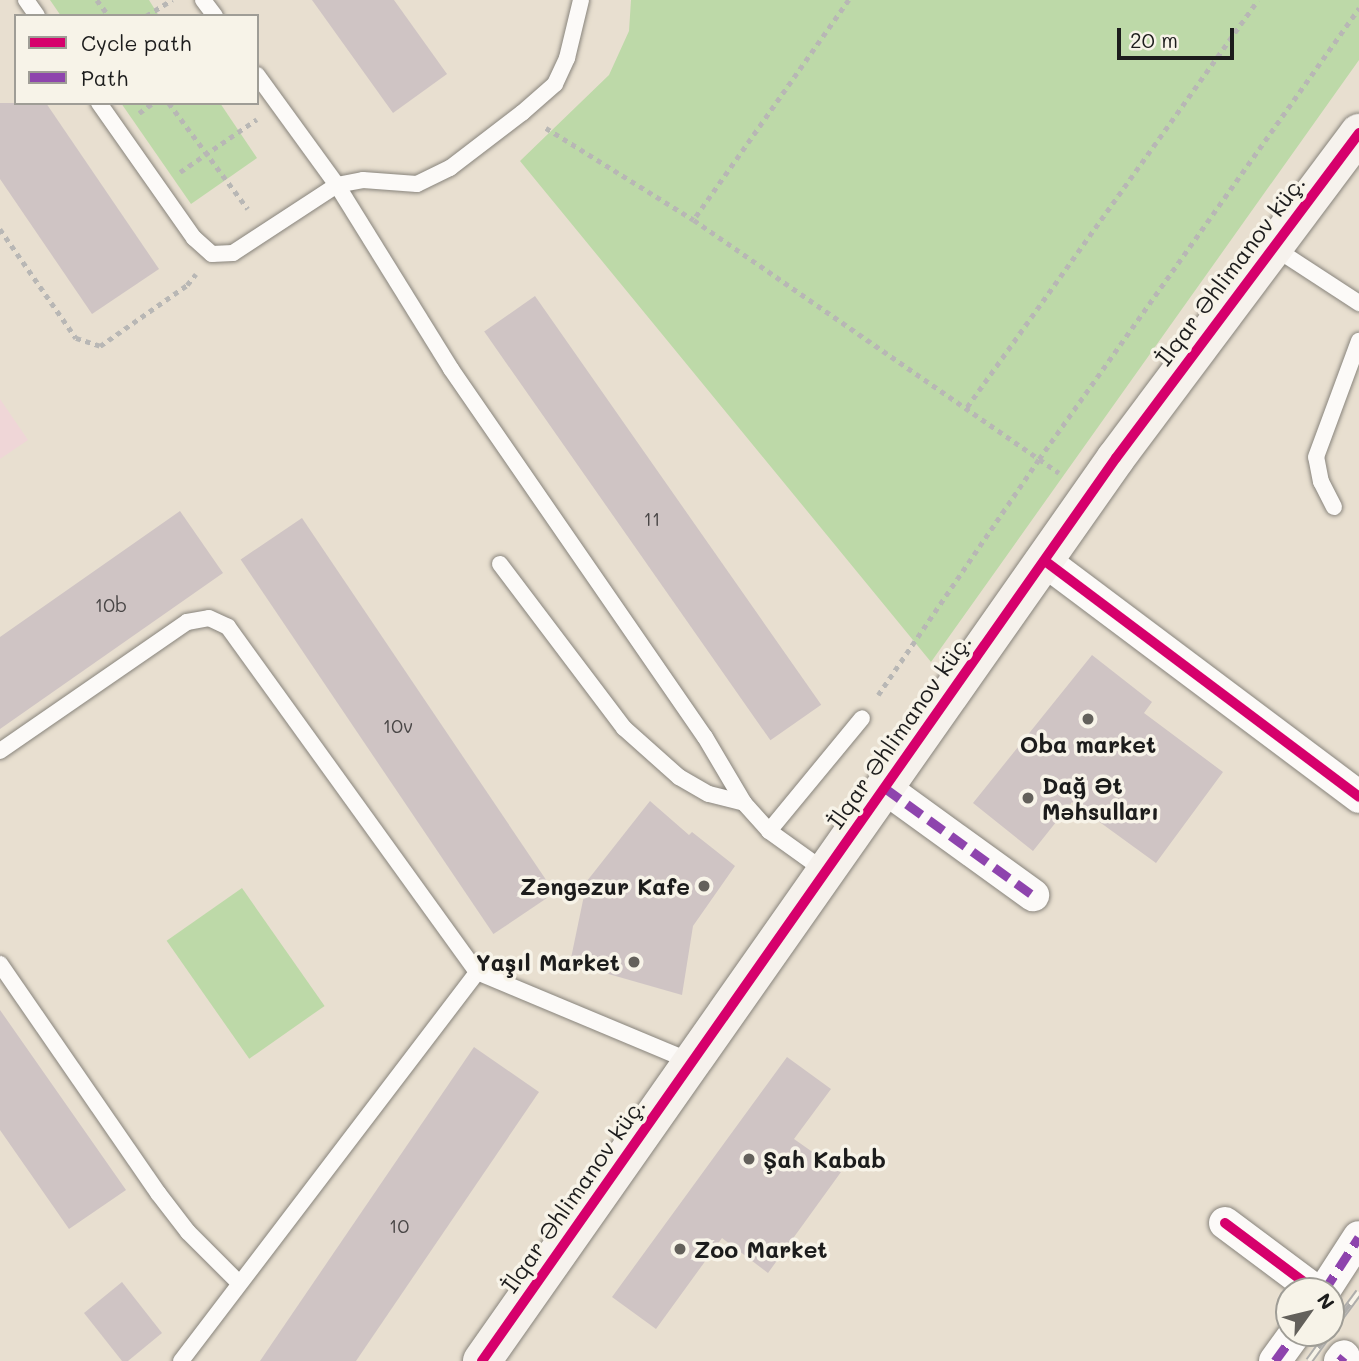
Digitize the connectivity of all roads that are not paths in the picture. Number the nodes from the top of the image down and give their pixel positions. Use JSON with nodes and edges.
{"nodes":[{"id":1,"x":578,"y":1,"type":"edge"},
{"id":2,"x":259,"y":78,"type":"edge"},
{"id":3,"x":100,"y":105,"type":"edge"},
{"id":4,"x":1359,"y":132,"type":"edge"},
{"id":5,"x":337,"y":185,"type":"junction"},
{"id":6,"x":1273,"y":247,"type":"junction"},
{"id":7,"x":1359,"y":303,"type":"edge"},
{"id":8,"x":1359,"y":341,"type":"edge"},
{"id":9,"x":1335,"y":507,"type":"dead end"},
{"id":10,"x":1045,"y":561,"type":"junction"},
{"id":11,"x":499,"y":564,"type":"dead end"},
{"id":12,"x":862,"y":718,"type":"road end"},
{"id":13,"x":0,"y":751,"type":"edge"},
{"id":14,"x":885,"y":788,"type":"junction"},
{"id":15,"x":1359,"y":797,"type":"edge"},
{"id":16,"x":744,"y":803,"type":"junction"},
{"id":17,"x":769,"y":831,"type":"junction"},
{"id":18,"x":827,"y":872,"type":"junction"},
{"id":19,"x":1033,"y":895,"type":"dead end"},
{"id":20,"x":0,"y":964,"type":"edge"},
{"id":21,"x":477,"y":972,"type":"junction"},
{"id":22,"x":693,"y":1062,"type":"junction"},
{"id":23,"x":1225,"y":1223,"type":"dead end"},
{"id":24,"x":1359,"y":1237,"type":"edge"},
{"id":25,"x":1297,"y":1277,"type":"edge"},
{"id":26,"x":1333,"y":1277,"type":"edge"},
{"id":27,"x":239,"y":1283,"type":"junction"},
{"id":28,"x":181,"y":1361,"type":"edge"},
{"id":29,"x":482,"y":1361,"type":"edge"}],
"edges":[{"from":1,"to":5,"type":"lane"},
{"from":2,"to":5,"type":"lane"},
{"from":3,"to":5,"type":"lane"},
{"from":4,"to":6,"type":"street","name":"İlqar Əhlimanov küç."},
{"from":5,"to":16,"type":"lane"},
{"from":6,"to":7,"type":"lane"},
{"from":6,"to":10,"type":"street","name":"İlqar Əhlimanov küç."},
{"from":8,"to":9,"type":"lane"},
{"from":10,"to":14,"type":"street","name":"İlqar Əhlimanov küç."},
{"from":10,"to":15,"type":"street"},
{"from":11,"to":16,"type":"lane"},
{"from":12,"to":17,"type":"lane"},
{"from":13,"to":21,"type":"lane"},
{"from":14,"to":18,"type":"street","name":"İlqar Əhlimanov küç."},
{"from":14,"to":19,"type":"street"},
{"from":16,"to":17,"type":"lane"},
{"from":17,"to":18,"type":"lane"},
{"from":18,"to":22,"type":"street","name":"İlqar Əhlimanov küç."},
{"from":20,"to":27,"type":"lane"},
{"from":21,"to":22,"type":"lane"},
{"from":21,"to":27,"type":"lane"},
{"from":22,"to":29,"type":"street","name":"İlqar Əhlimanov küç."},
{"from":23,"to":25,"type":"street"},
{"from":24,"to":26,"type":"street"},
{"from":27,"to":28,"type":"lane"}]}
